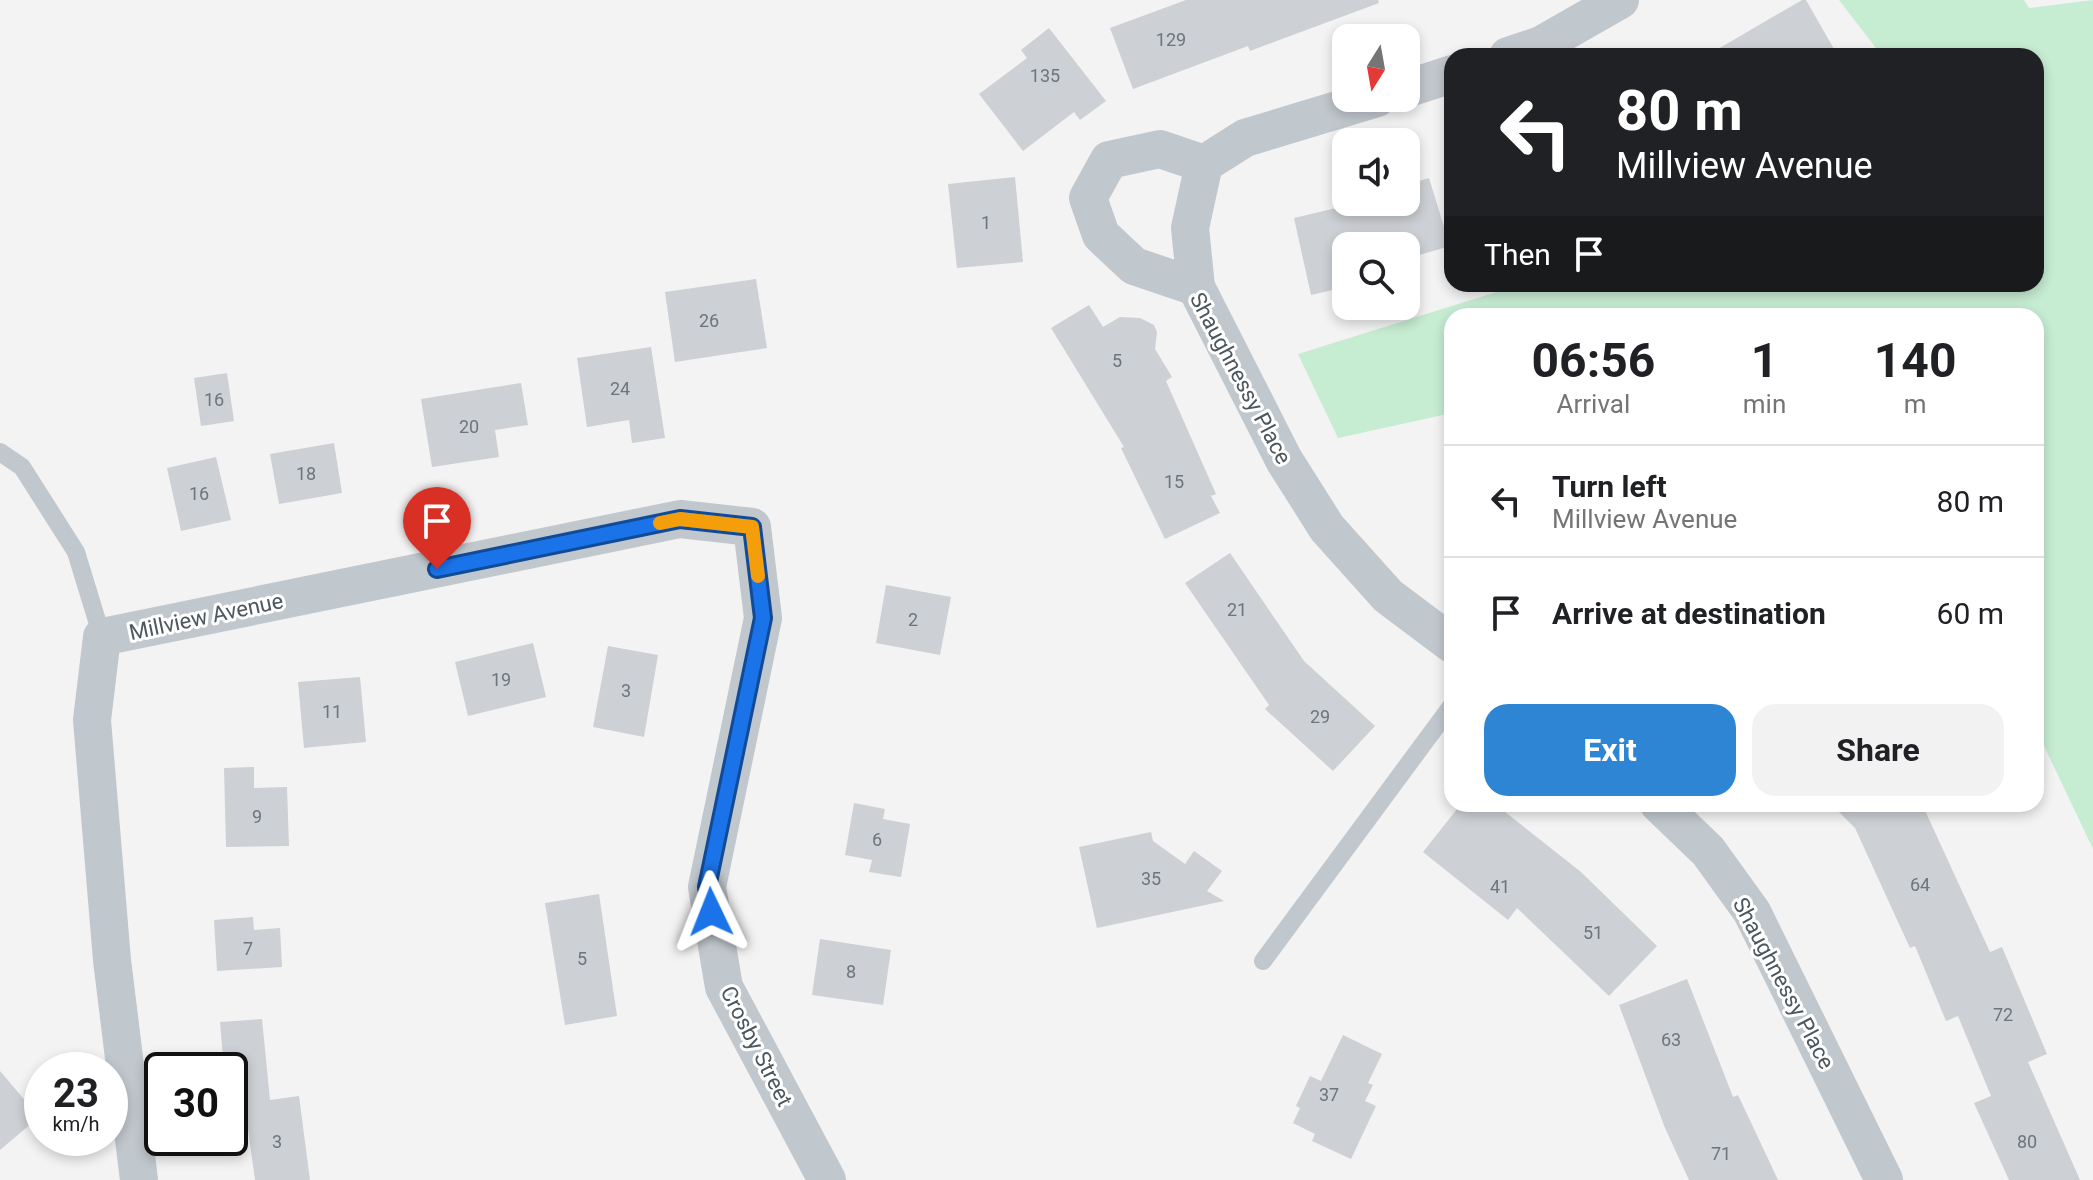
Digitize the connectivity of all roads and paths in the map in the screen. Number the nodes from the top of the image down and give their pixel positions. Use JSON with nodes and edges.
{"nodes":[{"id":1,"x":1620,"y":0,"type":"edge"},
{"id":2,"x":1532,"y":48,"type":"edge"},
{"id":3,"x":1444,"y":77,"type":"edge"},
{"id":4,"x":1420,"y":84,"type":"edge"},
{"id":5,"x":1332,"y":112,"type":"edge"},
{"id":6,"x":1204,"y":164,"type":"junction"},
{"id":7,"x":1196,"y":287,"type":"junction"},
{"id":8,"x":0,"y":452,"type":"edge"},
{"id":9,"x":752,"y":527,"type":"joint"},
{"id":10,"x":102,"y":637,"type":"junction"},
{"id":11,"x":1444,"y":638,"type":"edge"},
{"id":12,"x":1444,"y":716,"type":"edge"},
{"id":13,"x":1667,"y":812,"type":"edge"},
{"id":14,"x":1263,"y":961,"type":"dead end"},
{"id":15,"x":139,"y":1180,"type":"edge"},
{"id":16,"x":827,"y":1180,"type":"edge"},
{"id":17,"x":1884,"y":1180,"type":"edge"}],
"edges":[{"from":1,"to":2,"type":"street"},
{"from":3,"to":4,"type":"street"},
{"from":5,"to":6,"type":"street"},
{"from":6,"to":7,"type":"street"},
{"from":6,"to":7,"type":"street","name":"Shaughnessy Place"},
{"from":7,"to":11,"type":"street","name":"Shaughnessy Place"},
{"from":8,"to":10,"type":"lane"},
{"from":9,"to":10,"type":"street","name":"Millview Avenue"},
{"from":9,"to":16,"type":"street","name":"Crosby Street"},
{"from":10,"to":15,"type":"street","name":"Millview Avenue"},
{"from":12,"to":14,"type":"lane"},
{"from":13,"to":17,"type":"street","name":"Shaughnessy Place"}]}
